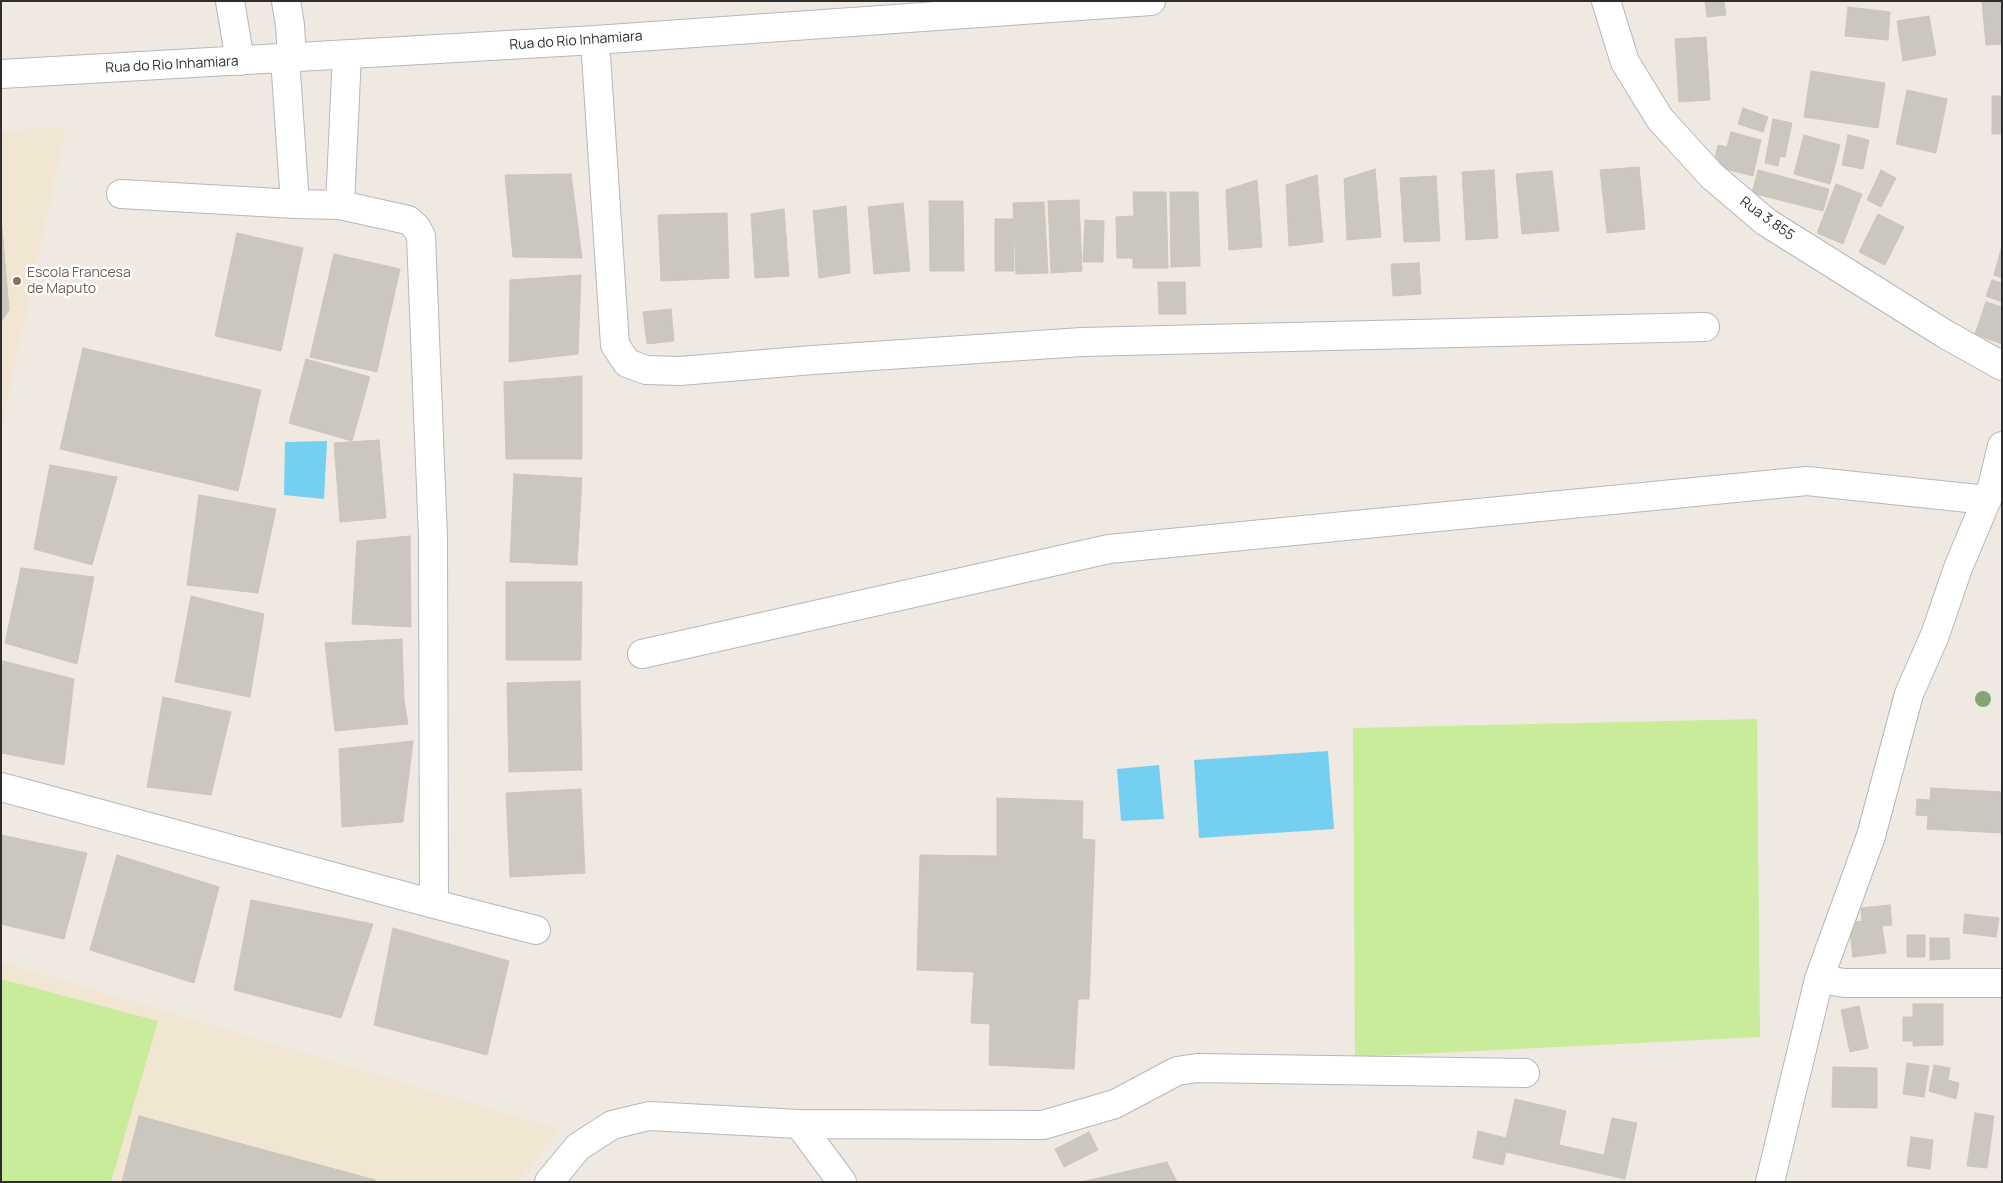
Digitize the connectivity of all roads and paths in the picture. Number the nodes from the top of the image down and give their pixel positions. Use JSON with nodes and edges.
{"nodes":[{"id":1,"x":230,"y":1,"type":"edge"},
{"id":2,"x":286,"y":1,"type":"edge"},
{"id":3,"x":1151,"y":1,"type":"edge"},
{"id":4,"x":1606,"y":1,"type":"edge"},
{"id":5,"x":595,"y":40,"type":"junction"},
{"id":6,"x":347,"y":55,"type":"junction"},
{"id":7,"x":288,"y":58,"type":"junction"},
{"id":8,"x":240,"y":61,"type":"junction"},
{"id":9,"x":1,"y":74,"type":"edge"},
{"id":10,"x":121,"y":194,"type":"dead end"},
{"id":11,"x":295,"y":204,"type":"junction"},
{"id":12,"x":340,"y":205,"type":"junction"},
{"id":13,"x":1705,"y":328,"type":"dead end"},
{"id":14,"x":2002,"y":366,"type":"edge"},
{"id":15,"x":2002,"y":446,"type":"edge"},
{"id":16,"x":1987,"y":500,"type":"junction"},
{"id":17,"x":642,"y":654,"type":"dead end"},
{"id":18,"x":1,"y":788,"type":"edge"},
{"id":19,"x":434,"y":904,"type":"junction"},
{"id":20,"x":536,"y":930,"type":"dead end"},
{"id":21,"x":1819,"y":979,"type":"junction"},
{"id":22,"x":2002,"y":983,"type":"edge"},
{"id":23,"x":1525,"y":1073,"type":"dead end"},
{"id":24,"x":799,"y":1124,"type":"junction"},
{"id":25,"x":549,"y":1182,"type":"edge"},
{"id":26,"x":842,"y":1182,"type":"edge"},
{"id":27,"x":1770,"y":1182,"type":"edge"}],
"edges":[{"from":1,"to":8,"type":"street"},
{"from":2,"to":7,"type":"street"},
{"from":3,"to":5,"type":"street","name":"Rua do Rio Inhamiara"},
{"from":4,"to":14,"type":"street","name":"Rua 3.855"},
{"from":5,"to":6,"type":"street","name":"Rua do Rio Inhamiara"},
{"from":5,"to":13,"type":"street"},
{"from":6,"to":7,"type":"street","name":"Rua do Rio Inhamiara"},
{"from":6,"to":12,"type":"street"},
{"from":7,"to":8,"type":"street","name":"Rua do Rio Inhamiara"},
{"from":7,"to":11,"type":"street"},
{"from":8,"to":9,"type":"street","name":"Rua do Rio Inhamiara"},
{"from":10,"to":11,"type":"street"},
{"from":11,"to":12,"type":"street"},
{"from":12,"to":19,"type":"street"},
{"from":15,"to":16,"type":"street"},
{"from":16,"to":17,"type":"street"},
{"from":16,"to":21,"type":"street"},
{"from":18,"to":19,"type":"street"},
{"from":19,"to":20,"type":"street"},
{"from":21,"to":22,"type":"street"},
{"from":21,"to":27,"type":"street"},
{"from":23,"to":24,"type":"street"},
{"from":24,"to":25,"type":"street"},
{"from":24,"to":26,"type":"street"}]}
